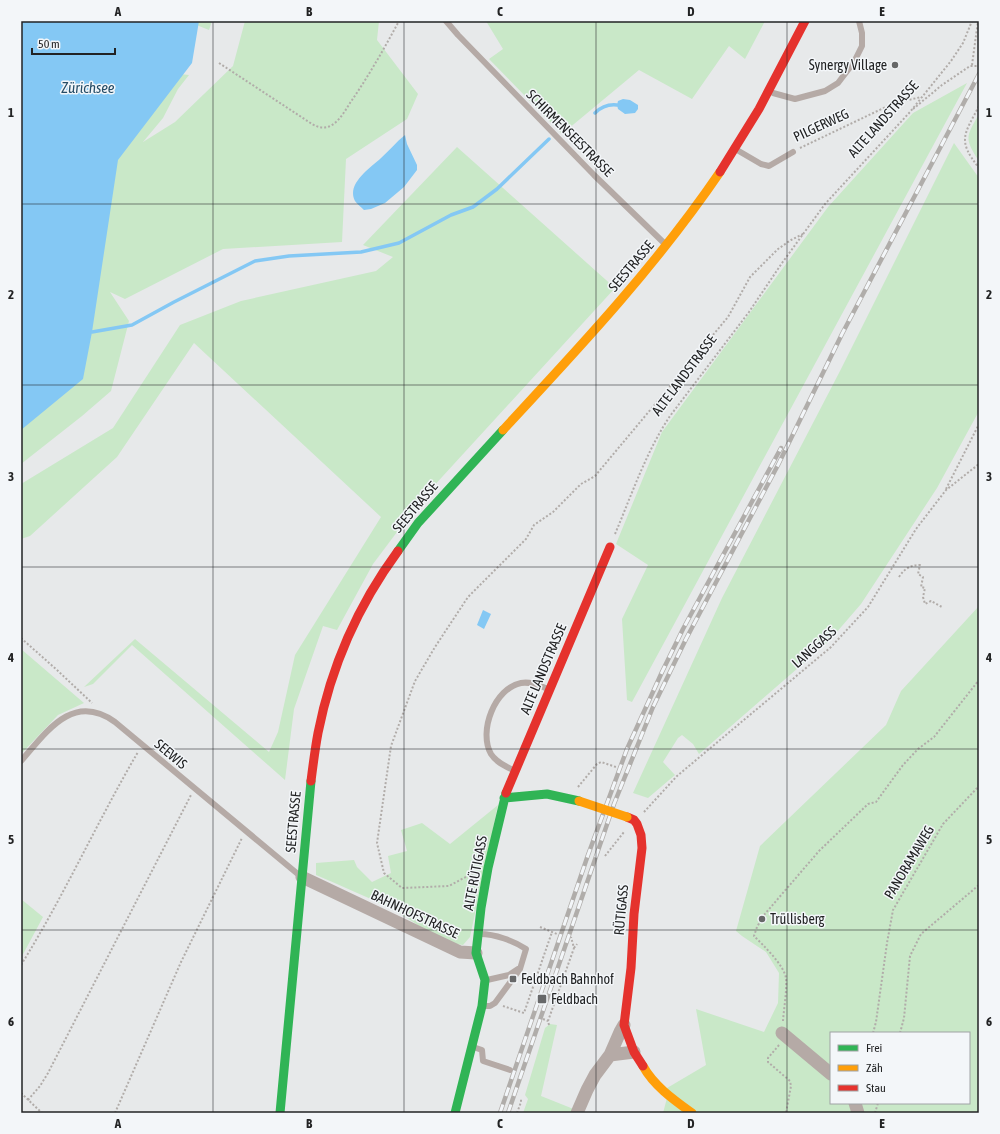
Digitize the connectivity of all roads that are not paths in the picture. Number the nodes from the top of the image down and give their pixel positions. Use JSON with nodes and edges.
{"nodes":[{"id":1,"x":446,"y":21,"type":"edge"},
{"id":2,"x":805,"y":21,"type":"edge"},
{"id":3,"x":859,"y":21,"type":"edge"},
{"id":4,"x":769,"y":92,"type":"junction"},
{"id":5,"x":735,"y":149,"type":"junction"},
{"id":6,"x":793,"y":152,"type":"road end"},
{"id":7,"x":667,"y":246,"type":"junction"},
{"id":8,"x":610,"y":547,"type":"road end"},
{"id":9,"x":550,"y":690,"type":"junction"},
{"id":10,"x":21,"y":761,"type":"edge"},
{"id":11,"x":515,"y":771,"type":"junction"},
{"id":12,"x":504,"y":798,"type":"junction"},
{"id":13,"x":302,"y":878,"type":"junction"},
{"id":14,"x":478,"y":934,"type":"junction"},
{"id":15,"x":476,"y":953,"type":"junction"},
{"id":16,"x":520,"y":969,"type":"junction"},
{"id":17,"x":485,"y":980,"type":"junction"},
{"id":18,"x":482,"y":1006,"type":"junction"},
{"id":19,"x":624,"y":1025,"type":"junction"},
{"id":20,"x":782,"y":1033,"type":"road end"},
{"id":21,"x":472,"y":1047,"type":"junction"},
{"id":22,"x":634,"y":1052,"type":"junction"},
{"id":23,"x":610,"y":1055,"type":"junction"},
{"id":24,"x":510,"y":1070,"type":"dead end"},
{"id":25,"x":830,"y":1073,"type":"edge"},
{"id":26,"x":280,"y":1113,"type":"edge"},
{"id":27,"x":455,"y":1113,"type":"edge"},
{"id":28,"x":577,"y":1113,"type":"edge"},
{"id":29,"x":692,"y":1113,"type":"edge"}],
"edges":[{"from":1,"to":7,"type":"lane","name":"SCHIRMENSEESTRASSE"},
{"from":2,"to":4,"type":"main road","name":"SEESTRASSE"},
{"from":3,"to":4,"type":"lane"},
{"from":4,"to":5,"type":"main road","name":"SEESTRASSE"},
{"from":5,"to":6,"type":"lane","name":"PILGERWEG"},
{"from":5,"to":7,"type":"main road","name":"SEESTRASSE"},
{"from":7,"to":13,"type":"main road","name":"SEESTRASSE"},
{"from":8,"to":9,"type":"main road","name":"ALTE LANDSTRASSE"},
{"from":9,"to":11,"type":"main road","name":"ALTE LANDSTRASSE"},
{"from":9,"to":11,"type":"lane"},
{"from":10,"to":13,"type":"lane","name":"SEEWIS"},
{"from":11,"to":12,"type":"main road","name":"ALTE LANDSTRASSE"},
{"from":12,"to":14,"type":"main road","name":"ALTE RÜTIGASS"},
{"from":12,"to":19,"type":"main road","name":"RÜTIGASS","bridge":true},
{"from":13,"to":15,"type":"street","name":"BAHNHOFSTRASSE"},
{"from":13,"to":26,"type":"main road","name":"SEESTRASSE"},
{"from":14,"to":15,"type":"main road","name":"ALTE RÜTIGASS"},
{"from":14,"to":16,"type":"lane"},
{"from":15,"to":17,"type":"main road"},
{"from":16,"to":17,"type":"lane"},
{"from":16,"to":18,"type":"lane"},
{"from":17,"to":18,"type":"main road"},
{"from":18,"to":21,"type":"main road"},
{"from":19,"to":22,"type":"main road","name":"RÜTIGASS"},
{"from":19,"to":23,"type":"street"},
{"from":20,"to":25,"type":"street"},
{"from":21,"to":24,"type":"lane"},
{"from":21,"to":27,"type":"main road"},
{"from":22,"to":23,"type":"street"},
{"from":22,"to":29,"type":"main road","name":"RÜTIGASS"},
{"from":23,"to":28,"type":"street"}]}
